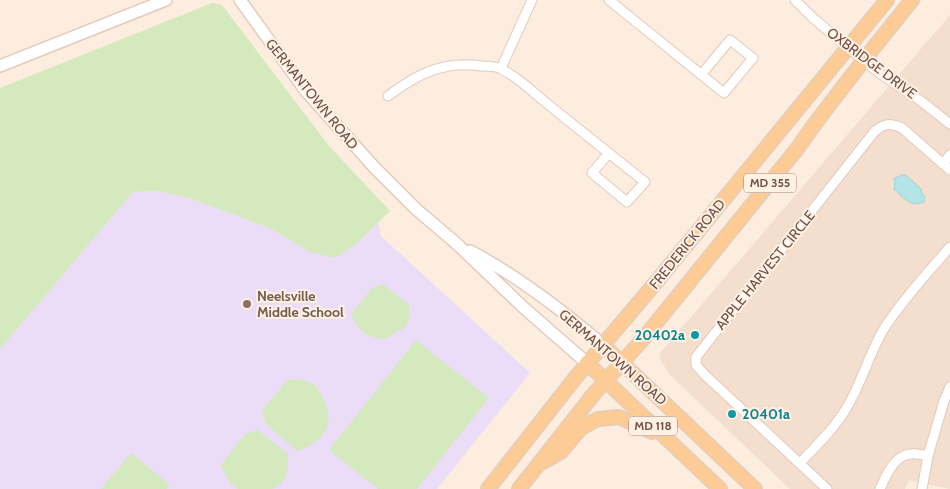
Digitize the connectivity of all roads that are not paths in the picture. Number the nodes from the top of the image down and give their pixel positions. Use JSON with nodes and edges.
{"nodes":[{"id":1,"x":166,"y":0,"type":"edge"},
{"id":2,"x":240,"y":0,"type":"edge"},
{"id":3,"x":532,"y":0,"type":"edge"},
{"id":4,"x":609,"y":0,"type":"edge"},
{"id":5,"x":795,"y":0,"type":"edge"},
{"id":6,"x":887,"y":0,"type":"edge"},
{"id":7,"x":912,"y":0,"type":"edge"},
{"id":8,"x":847,"y":48,"type":"junction"},
{"id":9,"x":863,"y":60,"type":"junction"},
{"id":10,"x":0,"y":66,"type":"edge"},
{"id":11,"x":501,"y":68,"type":"junction"},
{"id":12,"x":701,"y":75,"type":"junction"},
{"id":13,"x":388,"y":96,"type":"dead end"},
{"id":14,"x":950,"y":124,"type":"edge"},
{"id":15,"x":609,"y":153,"type":"junction"},
{"id":16,"x":950,"y":155,"type":"edge"},
{"id":17,"x":946,"y":167,"type":"edge"},
{"id":18,"x":457,"y":244,"type":"junction"},
{"id":19,"x":950,"y":247,"type":"edge"},
{"id":20,"x":603,"y":344,"type":"junction"},
{"id":21,"x":623,"y":362,"type":"junction"},
{"id":22,"x":587,"y":363,"type":"junction"},
{"id":23,"x":605,"y":381,"type":"junction"},
{"id":24,"x":950,"y":387,"type":"edge"},
{"id":25,"x":666,"y":438,"type":"junction"},
{"id":26,"x":928,"y":456,"type":"junction"},
{"id":27,"x":800,"y":463,"type":"junction"},
{"id":28,"x":536,"y":466,"type":"junction"},
{"id":29,"x":488,"y":489,"type":"edge"},
{"id":30,"x":519,"y":489,"type":"edge"},
{"id":31,"x":720,"y":489,"type":"edge"},
{"id":32,"x":756,"y":489,"type":"edge"},
{"id":33,"x":827,"y":489,"type":"edge"},
{"id":34,"x":880,"y":489,"type":"edge"},
{"id":35,"x":922,"y":489,"type":"edge"}],
"edges":[{"from":1,"to":10,"type":"street"},
{"from":2,"to":18,"type":"street","name":"GERMANTOWN ROAD"},
{"from":3,"to":11,"type":"street"},
{"from":4,"to":12,"type":"street"},
{"from":5,"to":8,"type":"street","name":"OXBRIDGE DRIVE"},
{"from":6,"to":8,"type":"main road","name":"FREDERICK ROAD","number":"MD 355"},
{"from":7,"to":9,"type":"main road","name":"FREDERICK ROAD","number":"MD 355"},
{"from":8,"to":9,"type":"street","name":"OXBRIDGE DRIVE"},
{"from":8,"to":20,"type":"main road","name":"FREDERICK ROAD","number":"MD 355"},
{"from":9,"to":14,"type":"street","name":"OXBRIDGE DRIVE"},
{"from":9,"to":21,"type":"main road","name":"FREDERICK ROAD","number":"MD 355"},
{"from":11,"to":13,"type":"street"},
{"from":11,"to":15,"type":"street"},
{"from":12,"to":12,"type":"street"},
{"from":15,"to":15,"type":"street"},
{"from":16,"to":17,"type":"street","name":"APPLE HARVEST CIRCLE"},
{"from":17,"to":27,"type":"street","name":"APPLE HARVEST CIRCLE"},
{"from":18,"to":20,"type":"street","name":"GERMANTOWN ROAD"},
{"from":18,"to":22,"type":"street","name":"GERMANTOWN ROAD"},
{"from":19,"to":27,"type":"street"},
{"from":20,"to":21,"type":"main road","name":"GERMANTOWN ROAD","number":"MD 118"},
{"from":20,"to":22,"type":"main road","name":"FREDERICK ROAD","number":"MD 355"},
{"from":21,"to":23,"type":"main road","name":"FREDERICK ROAD","number":"MD 355"},
{"from":21,"to":32,"type":"main road","name":"GERMANTOWN ROAD","number":"MD 118"},
{"from":22,"to":23,"type":"main road","name":"GERMANTOWN ROAD","number":"MD 118"},
{"from":22,"to":29,"type":"main road","name":"FREDERICK ROAD","number":"MD 355"},
{"from":23,"to":25,"type":"main road","name":"GERMANTOWN ROAD","number":"MD 118"},
{"from":23,"to":28,"type":"main road","name":"FREDERICK ROAD","number":"MD 355"},
{"from":24,"to":26,"type":"street"},
{"from":25,"to":28,"type":"main road"},
{"from":25,"to":31,"type":"main road","name":"GERMANTOWN ROAD","number":"MD 118"},
{"from":26,"to":34,"type":"street"},
{"from":26,"to":35,"type":"street"},
{"from":27,"to":33,"type":"street","name":"APPLE HARVEST CIRCLE"},
{"from":28,"to":30,"type":"main road","name":"FREDERICK ROAD","number":"MD 355"}]}
